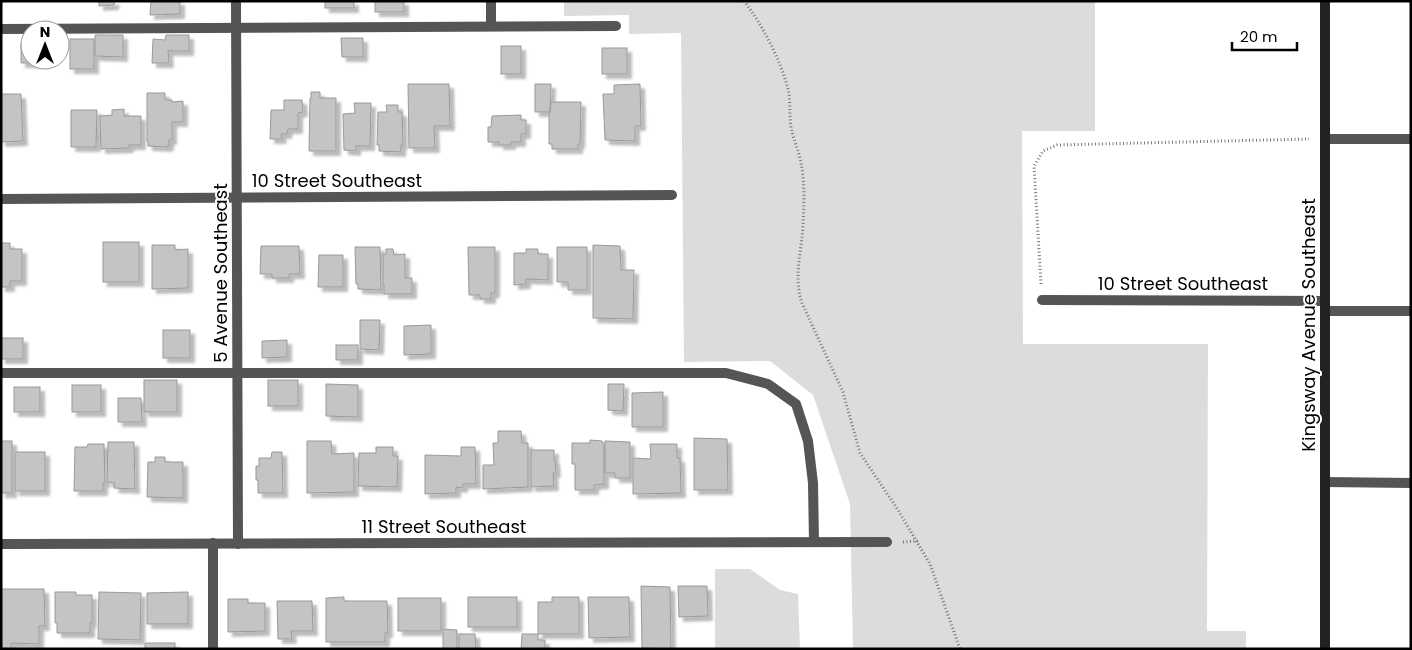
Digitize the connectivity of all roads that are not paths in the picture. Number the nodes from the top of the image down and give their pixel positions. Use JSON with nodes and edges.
{"nodes":[{"id":1,"x":236,"y":1,"type":"edge"},
{"id":2,"x":492,"y":1,"type":"edge"},
{"id":3,"x":1326,"y":1,"type":"edge"},
{"id":4,"x":491,"y":26,"type":"junction"},
{"id":5,"x":616,"y":26,"type":"dead end"},
{"id":6,"x":236,"y":27,"type":"junction"},
{"id":7,"x":1,"y":29,"type":"edge"},
{"id":8,"x":1411,"y":139,"type":"edge"},
{"id":9,"x":1324,"y":140,"type":"junction"},
{"id":10,"x":672,"y":195,"type":"dead end"},
{"id":11,"x":237,"y":198,"type":"junction"},
{"id":12,"x":1,"y":199,"type":"edge"},
{"id":13,"x":1042,"y":300,"type":"road end"},
{"id":14,"x":1325,"y":306,"type":"junction"},
{"id":15,"x":1411,"y":311,"type":"edge"},
{"id":16,"x":1,"y":373,"type":"edge"},
{"id":17,"x":238,"y":373,"type":"junction"},
{"id":18,"x":1326,"y":482,"type":"junction"},
{"id":19,"x":1411,"y":482,"type":"edge"},
{"id":20,"x":814,"y":542,"type":"junction"},
{"id":21,"x":887,"y":542,"type":"dead end"},
{"id":22,"x":213,"y":543,"type":"junction"},
{"id":23,"x":1,"y":544,"type":"edge"},
{"id":24,"x":238,"y":544,"type":"junction"},
{"id":25,"x":213,"y":649,"type":"edge"},
{"id":26,"x":1326,"y":649,"type":"edge"}],
"edges":[{"from":1,"to":6,"type":"street","name":"5 Avenue Southeast"},
{"from":2,"to":4,"type":"street"},
{"from":3,"to":9,"type":"main road","name":"Kingsway Avenue Southeast"},
{"from":4,"to":5,"type":"street"},
{"from":4,"to":6,"type":"street"},
{"from":6,"to":7,"type":"street"},
{"from":6,"to":11,"type":"street","name":"5 Avenue Southeast"},
{"from":8,"to":9,"type":"street"},
{"from":9,"to":14,"type":"main road","name":"Kingsway Avenue Southeast"},
{"from":10,"to":11,"type":"street","name":"10 Street Southeast"},
{"from":11,"to":12,"type":"street","name":"10 Street Southeast"},
{"from":11,"to":17,"type":"street","name":"5 Avenue Southeast"},
{"from":13,"to":14,"type":"street","name":"10 Street Southeast"},
{"from":14,"to":15,"type":"street","name":"10 Street Southeast"},
{"from":14,"to":18,"type":"main road","name":"Kingsway Avenue Southeast"},
{"from":16,"to":17,"type":"street"},
{"from":17,"to":20,"type":"street"},
{"from":17,"to":24,"type":"street","name":"5 Avenue Southeast"},
{"from":18,"to":19,"type":"street"},
{"from":18,"to":26,"type":"main road","name":"Kingsway Avenue Southeast"},
{"from":20,"to":21,"type":"street","name":"11 Street Southeast"},
{"from":20,"to":24,"type":"street","name":"11 Street Southeast"},
{"from":22,"to":23,"type":"street","name":"11 Street Southeast"},
{"from":22,"to":24,"type":"street","name":"11 Street Southeast"},
{"from":22,"to":25,"type":"street"}]}
